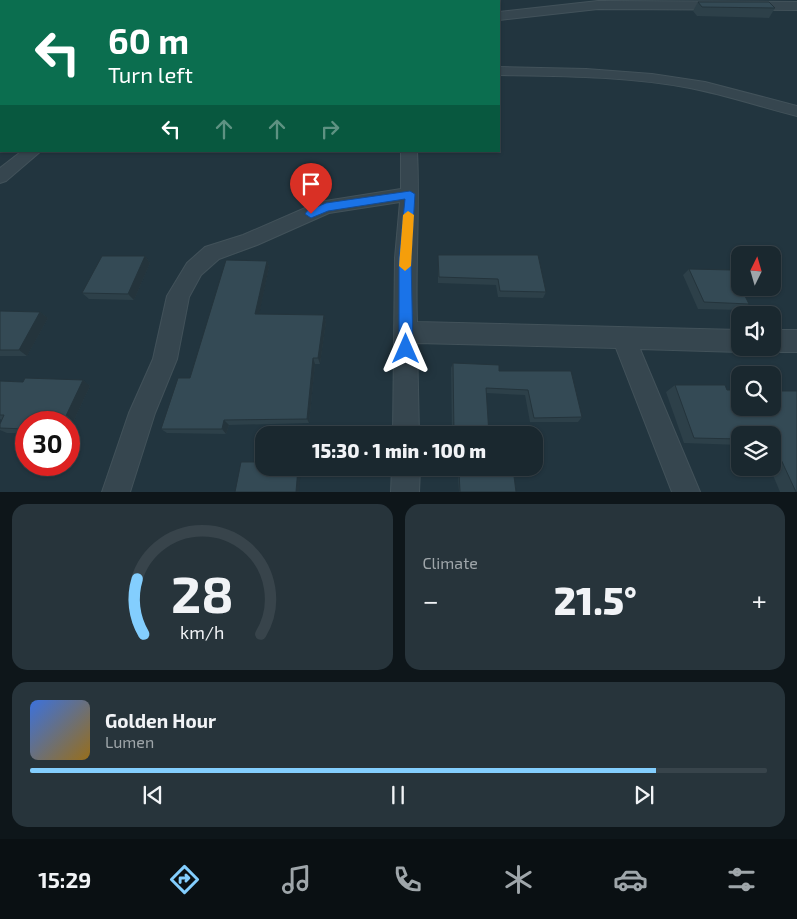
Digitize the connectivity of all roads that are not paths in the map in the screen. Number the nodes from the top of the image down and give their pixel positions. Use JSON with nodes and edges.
{"nodes":[{"id":1,"x":797,"y":6,"type":"edge"},
{"id":2,"x":500,"y":16,"type":"edge"},
{"id":3,"x":500,"y":71,"type":"edge"},
{"id":4,"x":797,"y":111,"type":"edge"},
{"id":5,"x":33,"y":152,"type":"edge"},
{"id":6,"x":409,"y":152,"type":"edge"},
{"id":7,"x":0,"y":177,"type":"edge"},
{"id":8,"x":410,"y":194,"type":"junction"},
{"id":9,"x":406,"y":332,"type":"junction"},
{"id":10,"x":624,"y":338,"type":"junction"},
{"id":11,"x":731,"y":341,"type":"edge"},
{"id":12,"x":781,"y":341,"type":"edge"},
{"id":13,"x":797,"y":341,"type":"edge"},
{"id":14,"x":406,"y":426,"type":"edge"},
{"id":15,"x":406,"y":476,"type":"edge"},
{"id":16,"x":116,"y":492,"type":"edge"},
{"id":17,"x":406,"y":492,"type":"edge"},
{"id":18,"x":686,"y":492,"type":"edge"}],
"edges":[{"from":1,"to":2,"type":"street"},
{"from":3,"to":4,"type":"street"},
{"from":5,"to":7,"type":"street"},
{"from":6,"to":8,"type":"street"},
{"from":8,"to":9,"type":"street"},
{"from":8,"to":16,"type":"street"},
{"from":9,"to":10,"type":"street"},
{"from":9,"to":14,"type":"street"},
{"from":10,"to":11,"type":"street"},
{"from":10,"to":18,"type":"street"},
{"from":12,"to":13,"type":"street"},
{"from":15,"to":17,"type":"street"}]}
